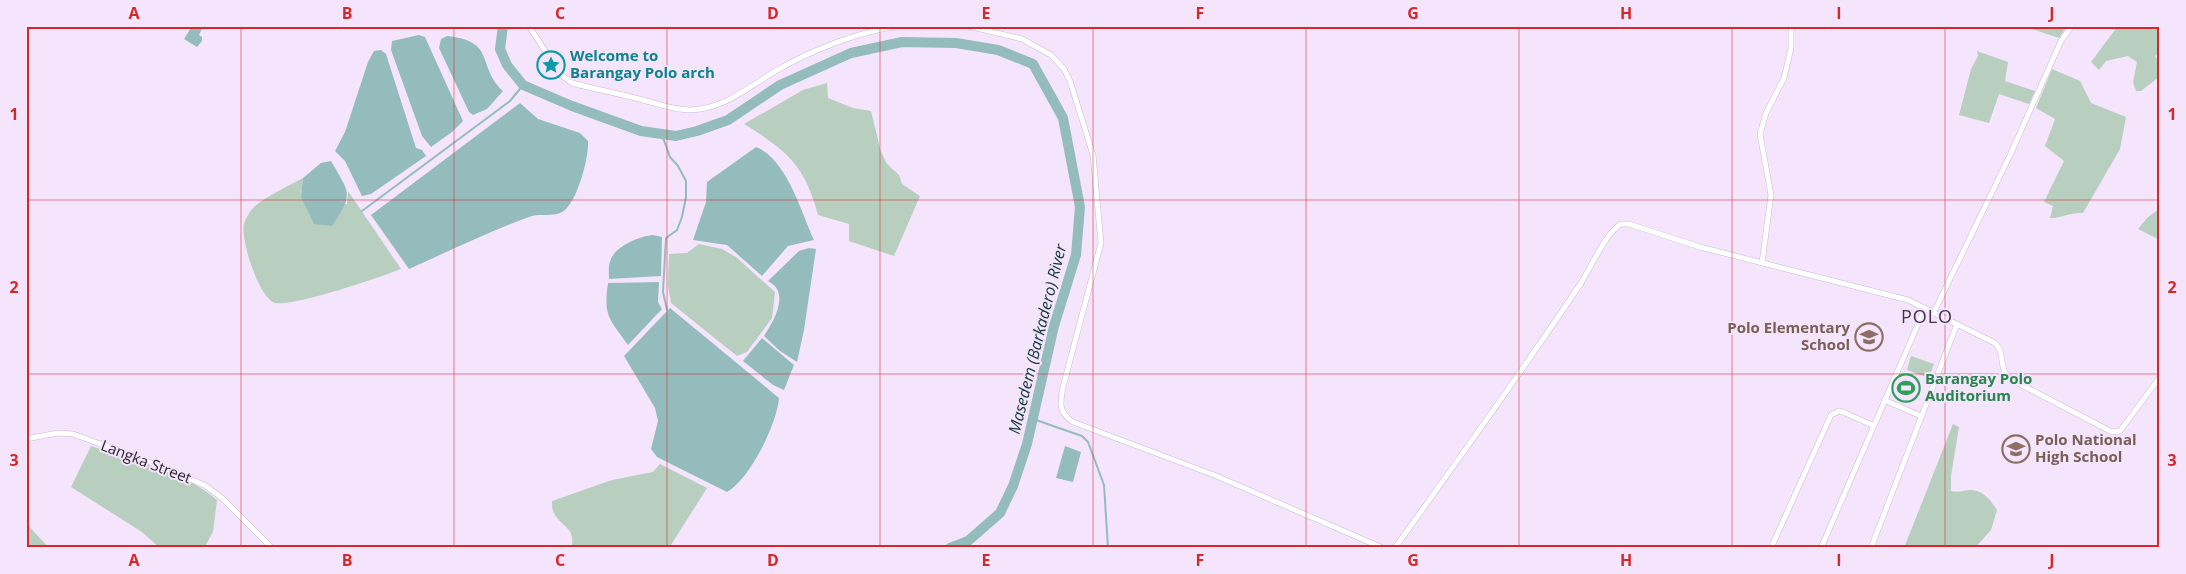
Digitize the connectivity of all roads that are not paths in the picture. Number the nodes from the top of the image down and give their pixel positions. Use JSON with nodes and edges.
{"nodes":[{"id":1,"x":529,"y":26,"type":"edge"},
{"id":2,"x":896,"y":26,"type":"edge"},
{"id":3,"x":968,"y":26,"type":"edge"},
{"id":4,"x":1790,"y":26,"type":"edge"},
{"id":5,"x":2072,"y":26,"type":"edge"},
{"id":6,"x":1762,"y":263,"type":"junction"},
{"id":7,"x":1925,"y":308,"type":"junction"},
{"id":8,"x":1934,"y":312,"type":"junction"},
{"id":9,"x":1957,"y":324,"type":"junction"},
{"id":10,"x":2160,"y":377,"type":"edge"},
{"id":11,"x":1884,"y":400,"type":"junction"},
{"id":12,"x":1921,"y":416,"type":"junction"},
{"id":13,"x":1872,"y":426,"type":"junction"},
{"id":14,"x":26,"y":439,"type":"edge"},
{"id":15,"x":272,"y":548,"type":"edge"},
{"id":16,"x":1383,"y":548,"type":"edge"},
{"id":17,"x":1395,"y":548,"type":"edge"},
{"id":18,"x":1771,"y":548,"type":"edge"},
{"id":19,"x":1821,"y":548,"type":"edge"},
{"id":20,"x":1870,"y":548,"type":"edge"}],
"edges":[{"from":1,"to":2,"type":"street"},
{"from":3,"to":16,"type":"street"},
{"from":4,"to":6,"type":"street"},
{"from":5,"to":8,"type":"street"},
{"from":6,"to":7,"type":"street"},
{"from":6,"to":17,"type":"street"},
{"from":7,"to":8,"type":"street"},
{"from":7,"to":11,"type":"street"},
{"from":8,"to":9,"type":"street"},
{"from":9,"to":10,"type":"street"},
{"from":9,"to":12,"type":"street"},
{"from":11,"to":12,"type":"street"},
{"from":11,"to":13,"type":"street"},
{"from":12,"to":20,"type":"street"},
{"from":13,"to":18,"type":"street"},
{"from":13,"to":19,"type":"street"},
{"from":14,"to":15,"type":"street","name":"Langka Street"}]}
